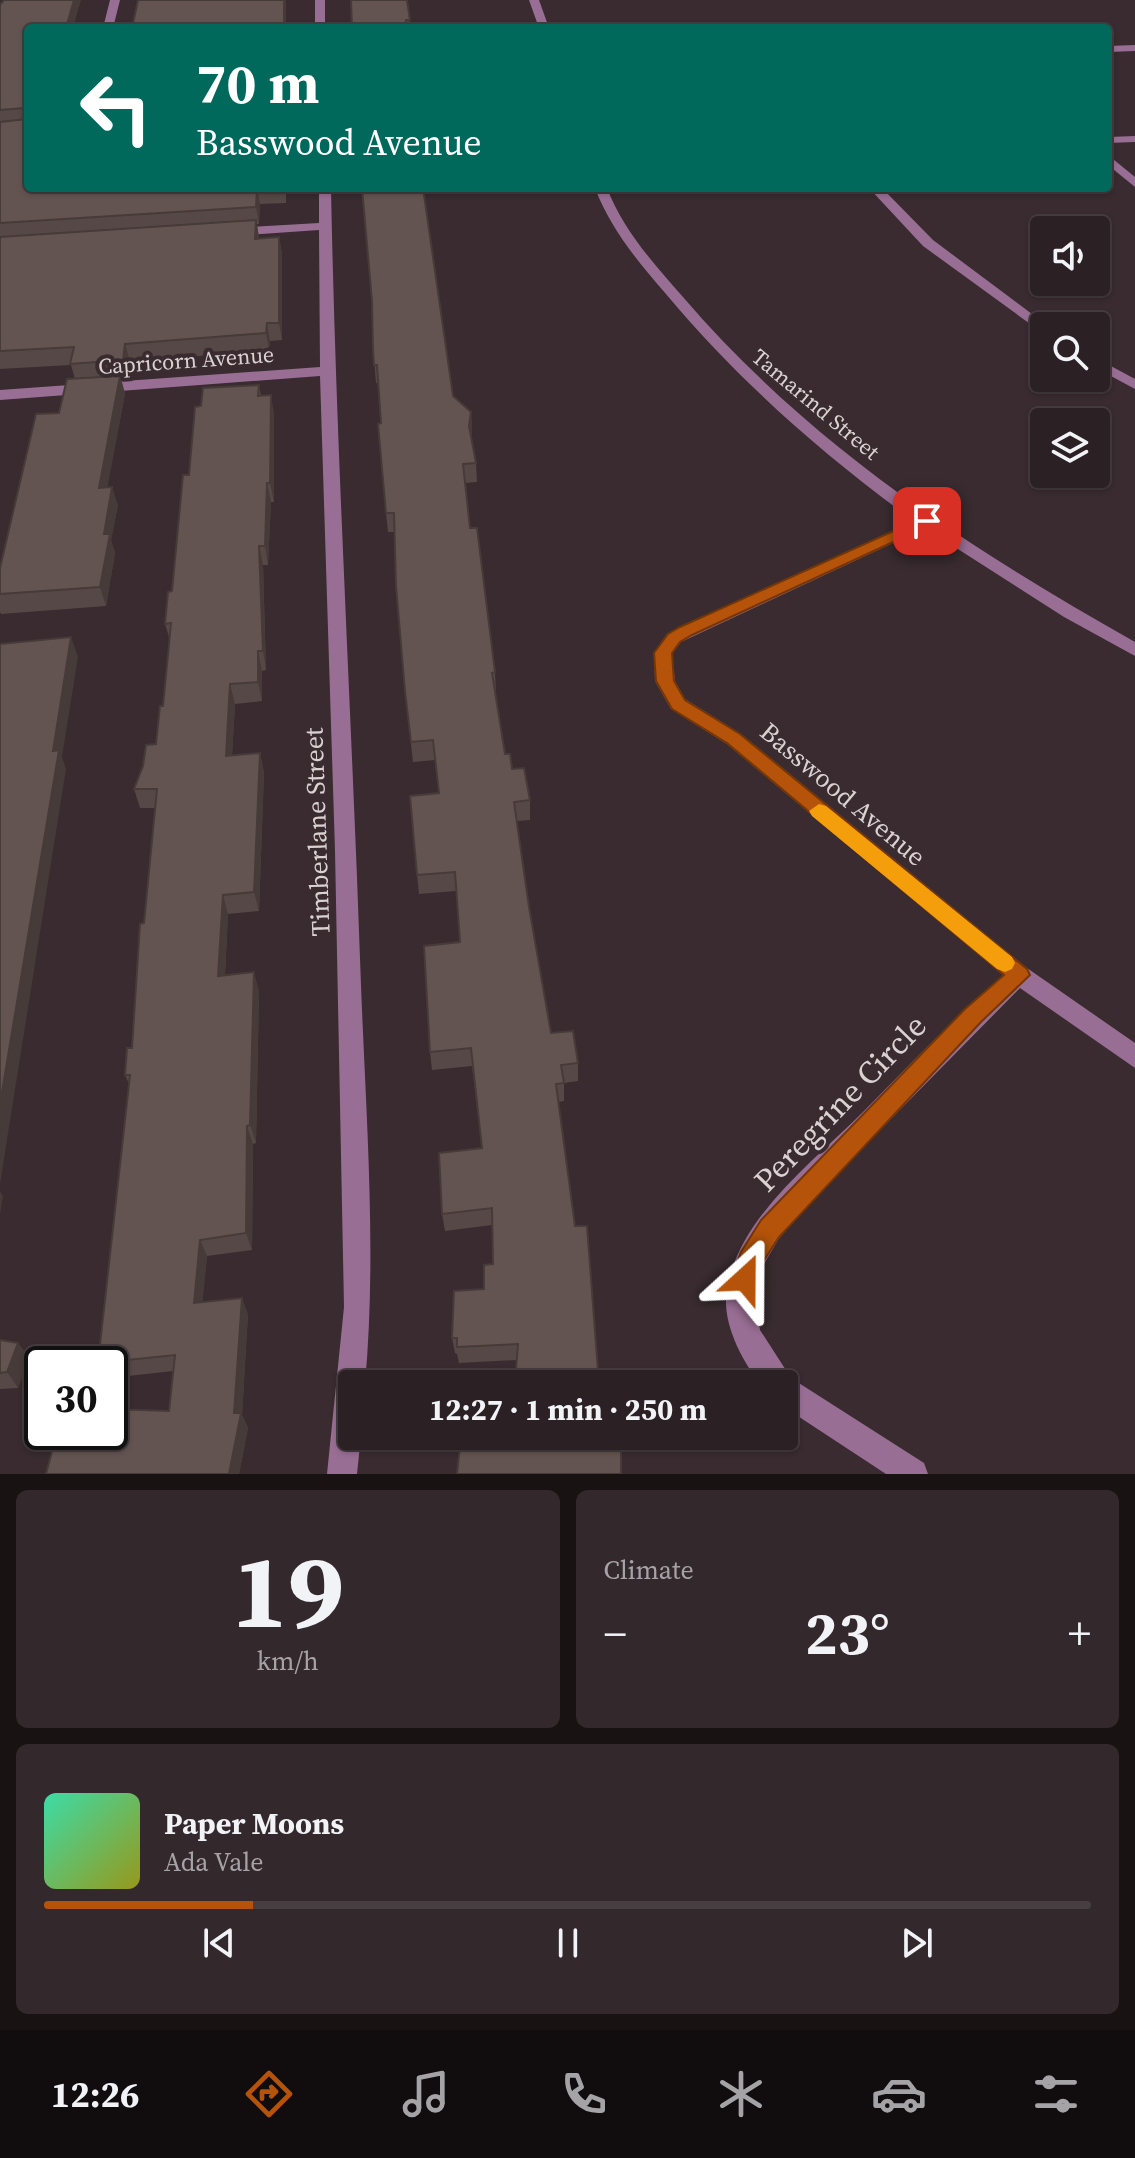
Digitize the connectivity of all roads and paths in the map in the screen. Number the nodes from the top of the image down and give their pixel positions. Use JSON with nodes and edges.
{"nodes":[{"id":1,"x":115,"y":0,"type":"edge"},
{"id":2,"x":320,"y":0,"type":"edge"},
{"id":3,"x":534,"y":0,"type":"edge"},
{"id":4,"x":109,"y":24,"type":"edge"},
{"id":5,"x":320,"y":24,"type":"edge"},
{"id":6,"x":543,"y":24,"type":"edge"},
{"id":7,"x":1135,"y":48,"type":"edge"},
{"id":8,"x":1112,"y":49,"type":"edge"},
{"id":9,"x":1135,"y":139,"type":"edge"},
{"id":10,"x":1112,"y":140,"type":"edge"},
{"id":11,"x":1112,"y":163,"type":"edge"},
{"id":12,"x":1135,"y":183,"type":"edge"},
{"id":13,"x":325,"y":192,"type":"edge"},
{"id":14,"x":603,"y":192,"type":"edge"},
{"id":15,"x":879,"y":192,"type":"edge"},
{"id":16,"x":324,"y":226,"type":"junction"},
{"id":17,"x":216,"y":233,"type":"edge"},
{"id":18,"x":1030,"y":320,"type":"edge"},
{"id":19,"x":1110,"y":370,"type":"edge"},
{"id":20,"x":327,"y":371,"type":"junction"},
{"id":21,"x":1135,"y":385,"type":"edge"},
{"id":22,"x":0,"y":396,"type":"edge"},
{"id":23,"x":927,"y":521,"type":"junction"},
{"id":24,"x":1135,"y":650,"type":"edge"},
{"id":25,"x":1019,"y":975,"type":"junction"},
{"id":26,"x":1135,"y":1057,"type":"edge"},
{"id":27,"x":767,"y":1370,"type":"edge"},
{"id":28,"x":798,"y":1399,"type":"edge"},
{"id":29,"x":342,"y":1474,"type":"edge"},
{"id":30,"x":913,"y":1474,"type":"edge"}],
"edges":[{"from":1,"to":4,"type":"street"},
{"from":2,"to":5,"type":"street"},
{"from":3,"to":6,"type":"street"},
{"from":7,"to":8,"type":"street"},
{"from":9,"to":10,"type":"street"},
{"from":11,"to":12,"type":"street"},
{"from":13,"to":16,"type":"street","name":"Timberlane Street"},
{"from":14,"to":23,"type":"street","name":"Tamarind Street"},
{"from":15,"to":18,"type":"street"},
{"from":16,"to":17,"type":"street"},
{"from":16,"to":20,"type":"street","name":"Timberlane Street"},
{"from":19,"to":21,"type":"street"},
{"from":20,"to":22,"type":"street","name":"Capricorn Avenue"},
{"from":20,"to":29,"type":"street","name":"Timberlane Street"},
{"from":23,"to":24,"type":"street","name":"Tamarind Street"},
{"from":23,"to":25,"type":"street","name":"Basswood Avenue"},
{"from":25,"to":26,"type":"street","name":"Basswood Avenue"},
{"from":25,"to":27,"type":"street","name":"Peregrine Circle"},
{"from":28,"to":30,"type":"street"}]}
